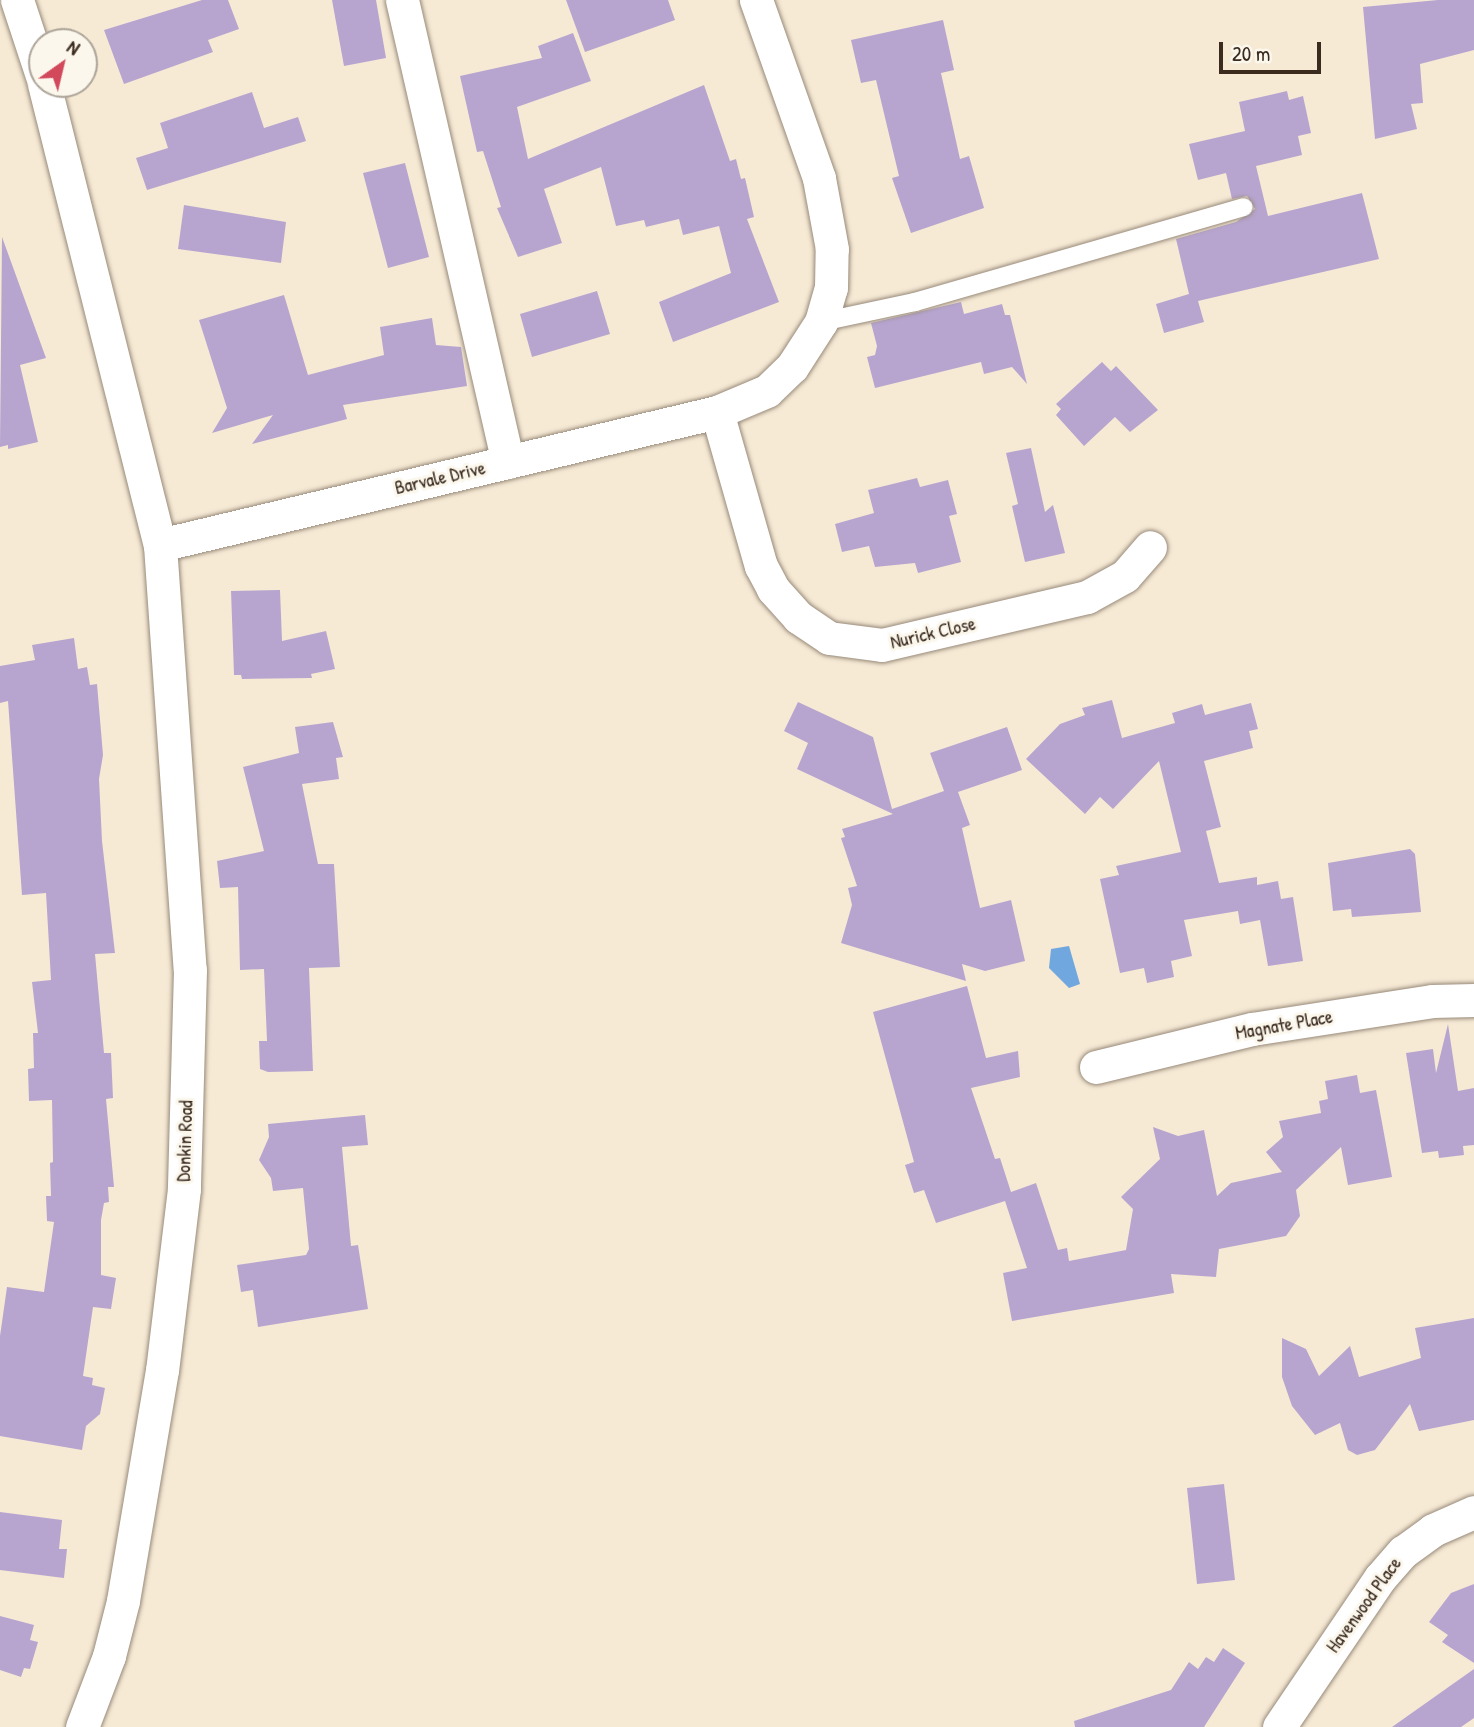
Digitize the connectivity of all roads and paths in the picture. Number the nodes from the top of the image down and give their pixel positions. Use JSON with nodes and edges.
{"nodes":[{"id":1,"x":17,"y":0,"type":"edge"},
{"id":2,"x":402,"y":0,"type":"edge"},
{"id":3,"x":756,"y":0,"type":"edge"},
{"id":4,"x":28,"y":33,"type":"edge"},
{"id":5,"x":48,"y":98,"type":"edge"},
{"id":6,"x":1244,"y":207,"type":"dead end"},
{"id":7,"x":821,"y":322,"type":"junction"},
{"id":8,"x":718,"y":412,"type":"junction"},
{"id":9,"x":508,"y":462,"type":"junction"},
{"id":10,"x":160,"y":545,"type":"junction"},
{"id":11,"x":1150,"y":547,"type":"dead end"},
{"id":12,"x":1474,"y":1000,"type":"edge"},
{"id":13,"x":1096,"y":1067,"type":"dead end"},
{"id":14,"x":1474,"y":1512,"type":"edge"},
{"id":15,"x":82,"y":1727,"type":"edge"},
{"id":16,"x":1279,"y":1727,"type":"edge"}],
"edges":[{"from":1,"to":4,"type":"street"},
{"from":2,"to":9,"type":"street"},
{"from":3,"to":7,"type":"street","name":"Barvale Drive"},
{"from":5,"to":10,"type":"street"},
{"from":6,"to":7,"type":"lane"},
{"from":7,"to":8,"type":"street","name":"Barvale Drive"},
{"from":8,"to":9,"type":"street","name":"Barvale Drive"},
{"from":8,"to":11,"type":"street","name":"Nurick Close"},
{"from":9,"to":10,"type":"street","name":"Barvale Drive"},
{"from":10,"to":15,"type":"street","name":"Donkin Road"},
{"from":12,"to":13,"type":"street","name":"Magnate Place"},
{"from":14,"to":16,"type":"street","name":"Havenwood Place"}]}
